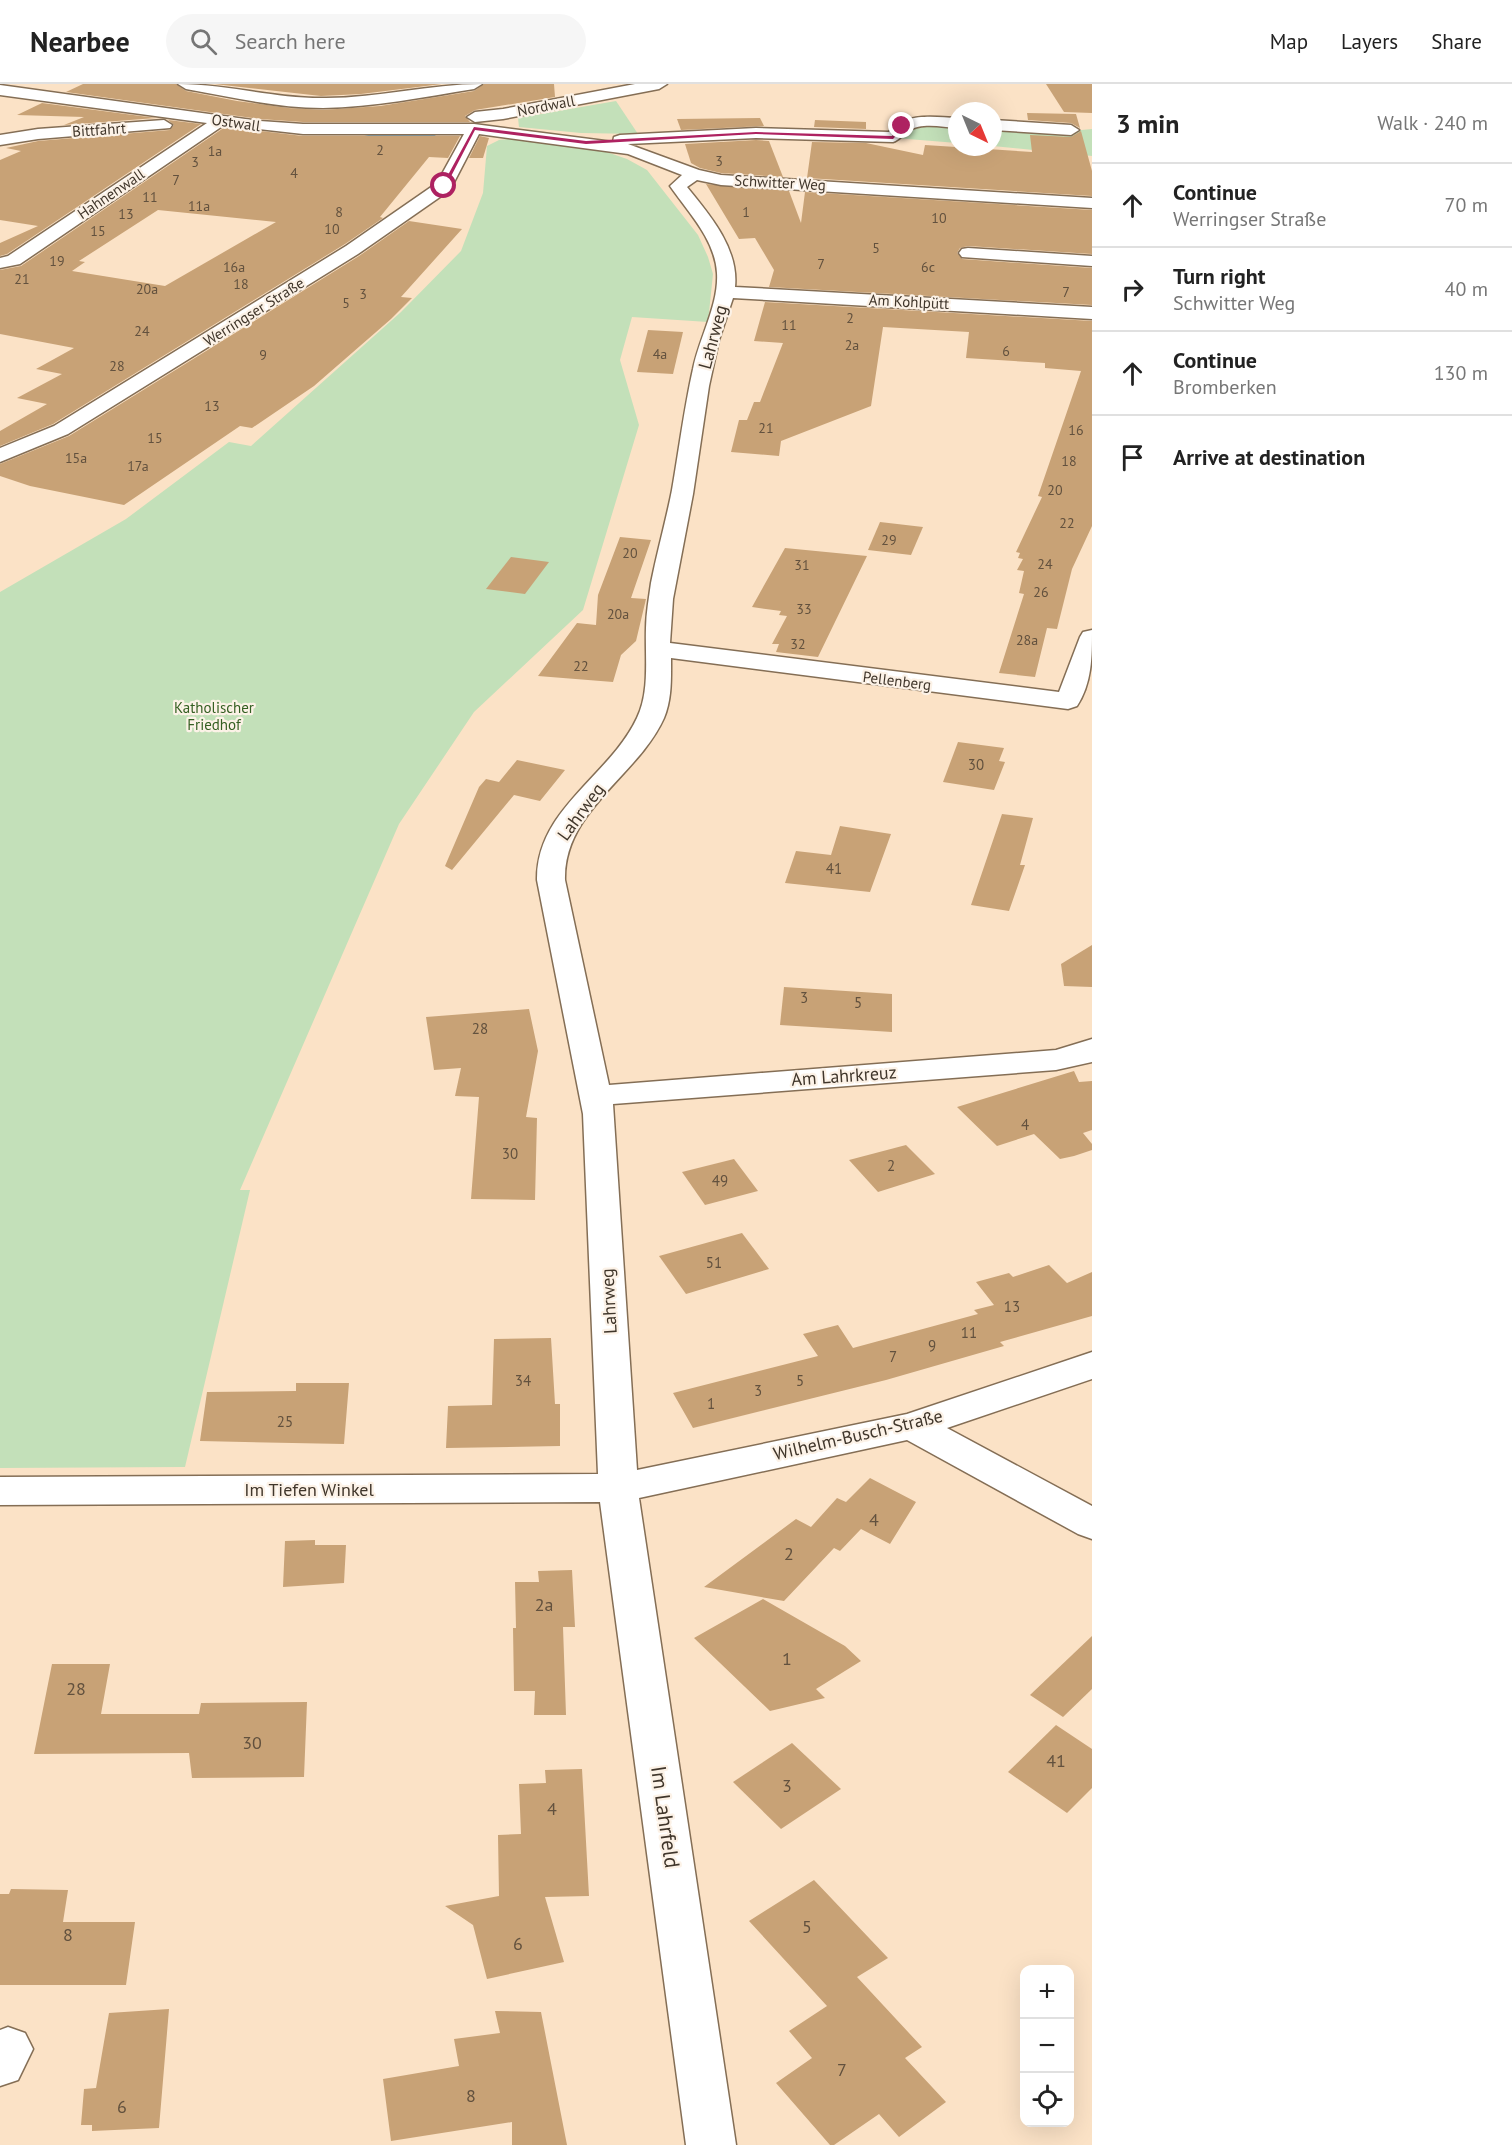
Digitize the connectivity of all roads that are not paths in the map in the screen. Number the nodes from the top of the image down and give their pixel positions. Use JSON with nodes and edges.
{"nodes":[{"id":1,"x":186,"y":84,"type":"edge"},
{"id":2,"x":377,"y":84,"type":"edge"},
{"id":3,"x":474,"y":84,"type":"edge"},
{"id":4,"x":659,"y":84,"type":"edge"},
{"id":5,"x":0,"y":90,"type":"edge"},
{"id":6,"x":408,"y":96,"type":"junction"},
{"id":7,"x":198,"y":117,"type":"junction"},
{"id":8,"x":455,"y":118,"type":"junction"},
{"id":9,"x":23,"y":119,"type":"dead end"},
{"id":10,"x":220,"y":121,"type":"junction"},
{"id":11,"x":948,"y":123,"type":"edge"},
{"id":12,"x":1002,"y":126,"type":"edge"},
{"id":13,"x":1071,"y":130,"type":"dead end"},
{"id":14,"x":38,"y":134,"type":"junction"},
{"id":15,"x":0,"y":140,"type":"edge"},
{"id":16,"x":586,"y":142,"type":"junction"},
{"id":17,"x":694,"y":174,"type":"junction"},
{"id":18,"x":1092,"y":203,"type":"edge"},
{"id":19,"x":968,"y":253,"type":"dead end"},
{"id":20,"x":1092,"y":261,"type":"edge"},
{"id":21,"x":0,"y":263,"type":"edge"},
{"id":22,"x":725,"y":292,"type":"junction"},
{"id":23,"x":1092,"y":313,"type":"edge"},
{"id":24,"x":0,"y":456,"type":"edge"},
{"id":25,"x":1092,"y":637,"type":"edge"},
{"id":26,"x":658,"y":649,"type":"junction"},
{"id":27,"x":1092,"y":1049,"type":"edge"},
{"id":28,"x":595,"y":1096,"type":"junction"},
{"id":29,"x":1092,"y":1365,"type":"edge"},
{"id":30,"x":912,"y":1426,"type":"junction"},
{"id":31,"x":618,"y":1488,"type":"junction"},
{"id":32,"x":0,"y":1491,"type":"edge"},
{"id":33,"x":1092,"y":1524,"type":"edge"},
{"id":34,"x":711,"y":2145,"type":"edge"}],
"edges":[{"from":1,"to":6,"type":"street"},
{"from":2,"to":6,"type":"street"},
{"from":3,"to":6,"type":"street"},
{"from":4,"to":8,"type":"street","name":"Nordwall"},
{"from":5,"to":7,"type":"street","name":"Ostwall"},
{"from":6,"to":8,"type":"street"},
{"from":7,"to":10,"type":"street","name":"Ostwall"},
{"from":7,"to":14,"type":"street","name":"Bittfahrt"},
{"from":8,"to":10,"type":"street","name":"Ostwall"},
{"from":8,"to":16,"type":"street","name":"Schwitter Weg"},
{"from":8,"to":24,"type":"street","name":"Werringser Straße"},
{"from":9,"to":14,"type":"street"},
{"from":10,"to":21,"type":"street","name":"Hahnenwall"},
{"from":11,"to":16,"type":"street"},
{"from":12,"to":13,"type":"street"},
{"from":14,"to":15,"type":"street","name":"Bittfahrt"},
{"from":16,"to":17,"type":"street","name":"Schwitter Weg"},
{"from":17,"to":18,"type":"street","name":"Schwitter Weg"},
{"from":17,"to":22,"type":"street","name":"Lahrweg"},
{"from":19,"to":20,"type":"street"},
{"from":22,"to":23,"type":"street","name":"Am Kohlpütt"},
{"from":22,"to":26,"type":"street","name":"Lahrweg"},
{"from":25,"to":26,"type":"street","name":"Pellenberg"},
{"from":26,"to":28,"type":"street","name":"Lahrweg"},
{"from":27,"to":28,"type":"street","name":"Am Lahrkreuz"},
{"from":28,"to":31,"type":"street","name":"Lahrweg"},
{"from":29,"to":30,"type":"street","name":"Wilhelm-Busch-Straße"},
{"from":30,"to":31,"type":"street","name":"Wilhelm-Busch-Straße"},
{"from":30,"to":33,"type":"street"},
{"from":31,"to":32,"type":"street","name":"Im Tiefen Winkel"},
{"from":31,"to":34,"type":"street","name":"Im Lahrfeld"}]}
